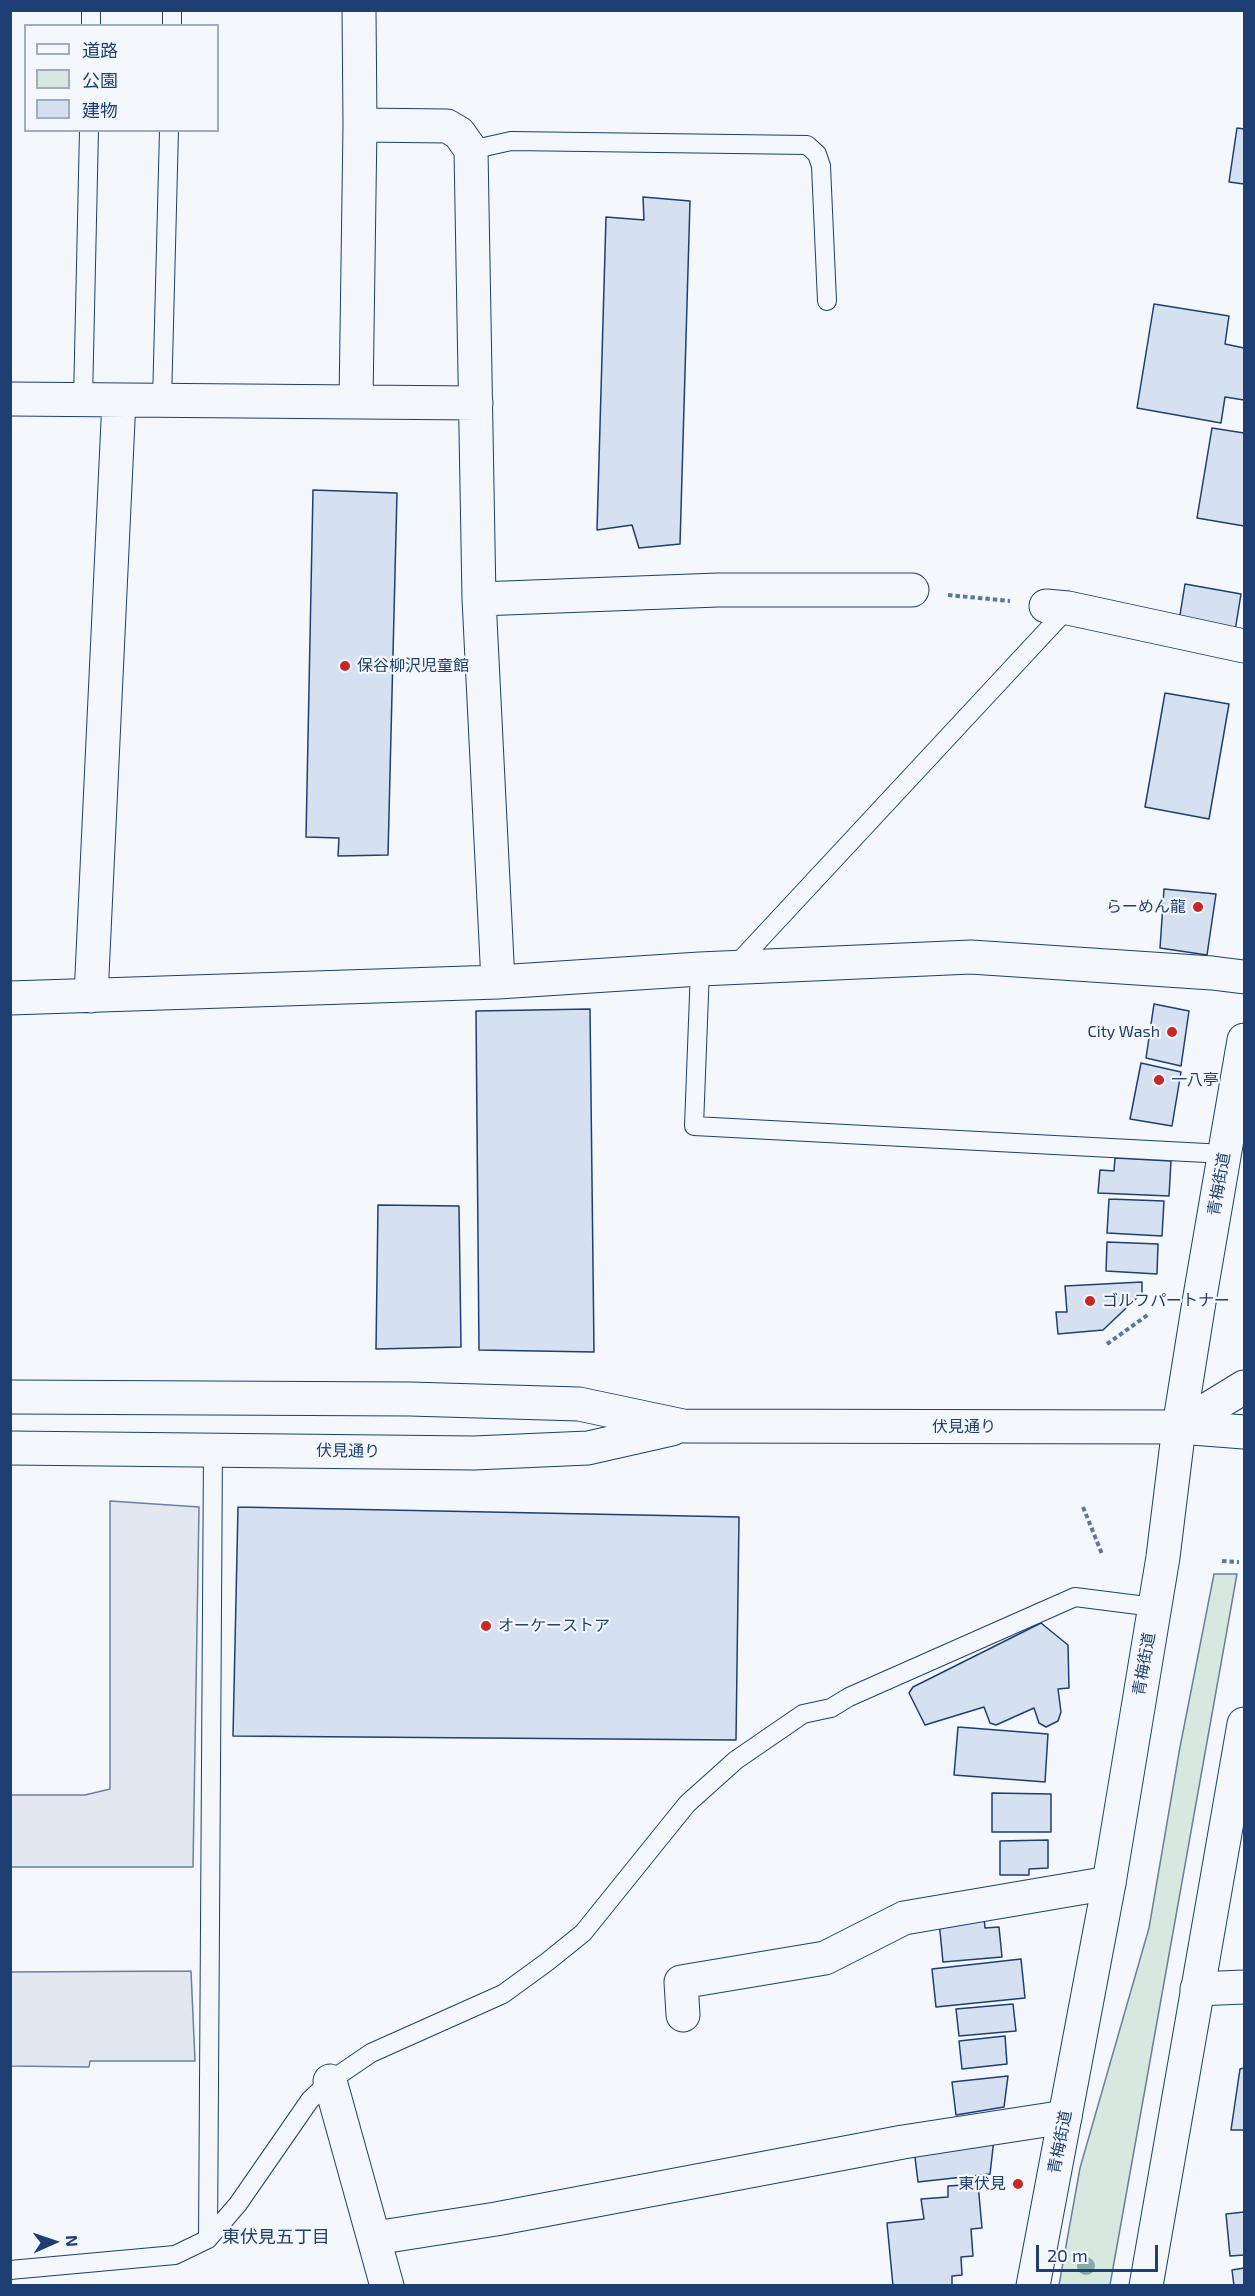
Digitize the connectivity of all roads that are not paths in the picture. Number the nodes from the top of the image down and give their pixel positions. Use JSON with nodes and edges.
{"nodes":[{"id":1,"x":359,"y":10,"type":"edge"},
{"id":2,"x":360,"y":125,"type":"junction"},
{"id":3,"x":89,"y":132,"type":"edge"},
{"id":4,"x":169,"y":132,"type":"edge"},
{"id":5,"x":471,"y":150,"type":"junction"},
{"id":6,"x":827,"y":301,"type":"dead end"},
{"id":7,"x":10,"y":399,"type":"edge"},
{"id":8,"x":83,"y":400,"type":"junction"},
{"id":9,"x":119,"y":400,"type":"junction"},
{"id":10,"x":162,"y":400,"type":"junction"},
{"id":11,"x":356,"y":402,"type":"junction"},
{"id":12,"x":476,"y":403,"type":"junction"},
{"id":13,"x":912,"y":591,"type":"road end"},
{"id":14,"x":479,"y":599,"type":"junction"},
{"id":15,"x":1057,"y":607,"type":"joint"},
{"id":16,"x":1245,"y":646,"type":"edge"},
{"id":17,"x":734,"y":968,"type":"junction"},
{"id":18,"x":700,"y":969,"type":"junction"},
{"id":19,"x":1245,"y":977,"type":"edge"},
{"id":20,"x":498,"y":982,"type":"junction"},
{"id":21,"x":91,"y":996,"type":"junction"},
{"id":22,"x":10,"y":998,"type":"edge"},
{"id":23,"x":1245,"y":1040,"type":"edge"},
{"id":24,"x":1225,"y":1154,"type":"junction"},
{"id":25,"x":1245,"y":1387,"type":"edge"},
{"id":26,"x":10,"y":1397,"type":"edge"},
{"id":27,"x":683,"y":1426,"type":"junction"},
{"id":28,"x":1179,"y":1428,"type":"junction"},
{"id":29,"x":1245,"y":1432,"type":"edge"},
{"id":30,"x":10,"y":1448,"type":"edge"},
{"id":31,"x":213,"y":1449,"type":"junction"},
{"id":32,"x":1154,"y":1607,"type":"junction"},
{"id":33,"x":1245,"y":1724,"type":"edge"},
{"id":34,"x":1109,"y":1883,"type":"junction"},
{"id":35,"x":1245,"y":1987,"type":"edge"},
{"id":36,"x":1197,"y":1989,"type":"junction"},
{"id":37,"x":683,"y":2014,"type":"dead end"},
{"id":38,"x":330,"y":2081,"type":"junction"},
{"id":39,"x":1065,"y":2117,"type":"junction"},
{"id":40,"x":375,"y":2238,"type":"junction"},
{"id":41,"x":208,"y":2240,"type":"junction"},
{"id":42,"x":10,"y":2270,"type":"edge"},
{"id":43,"x":387,"y":2286,"type":"edge"},
{"id":44,"x":1033,"y":2286,"type":"edge"},
{"id":45,"x":1146,"y":2286,"type":"edge"}],
"edges":[{"from":1,"to":2,"type":"street"},
{"from":2,"to":5,"type":"street"},
{"from":2,"to":11,"type":"street"},
{"from":3,"to":8,"type":"lane"},
{"from":4,"to":10,"type":"lane"},
{"from":5,"to":6,"type":"lane"},
{"from":5,"to":12,"type":"street"},
{"from":7,"to":8,"type":"street"},
{"from":8,"to":9,"type":"street"},
{"from":9,"to":10,"type":"street"},
{"from":9,"to":21,"type":"street"},
{"from":10,"to":11,"type":"street"},
{"from":11,"to":12,"type":"street"},
{"from":12,"to":14,"type":"street"},
{"from":13,"to":14,"type":"street"},
{"from":14,"to":20,"type":"street"},
{"from":15,"to":16,"type":"street"},
{"from":15,"to":17,"type":"lane"},
{"from":17,"to":18,"type":"street"},
{"from":17,"to":19,"type":"street"},
{"from":18,"to":20,"type":"street"},
{"from":18,"to":24,"type":"lane"},
{"from":20,"to":21,"type":"street"},
{"from":21,"to":22,"type":"street"},
{"from":23,"to":24,"type":"street","name":"青梅街道"},
{"from":24,"to":28,"type":"street","name":"青梅街道"},
{"from":25,"to":28,"type":"street"},
{"from":26,"to":27,"type":"street","name":"伏見通り"},
{"from":27,"to":28,"type":"street","name":"伏見通り"},
{"from":27,"to":31,"type":"street","name":"伏見通り"},
{"from":28,"to":29,"type":"street","name":"伏見通り"},
{"from":28,"to":32,"type":"street","name":"青梅街道"},
{"from":30,"to":31,"type":"street","name":"伏見通り"},
{"from":31,"to":41,"type":"lane"},
{"from":32,"to":34,"type":"street","name":"青梅街道"},
{"from":32,"to":38,"type":"lane"},
{"from":33,"to":36,"type":"street"},
{"from":34,"to":37,"type":"street"},
{"from":34,"to":39,"type":"street","name":"青梅街道"},
{"from":35,"to":36,"type":"street"},
{"from":36,"to":45,"type":"street"},
{"from":38,"to":40,"type":"street"},
{"from":38,"to":41,"type":"lane"},
{"from":39,"to":40,"type":"street"},
{"from":39,"to":44,"type":"street","name":"青梅街道"},
{"from":40,"to":43,"type":"street"},
{"from":41,"to":42,"type":"lane"}]}
